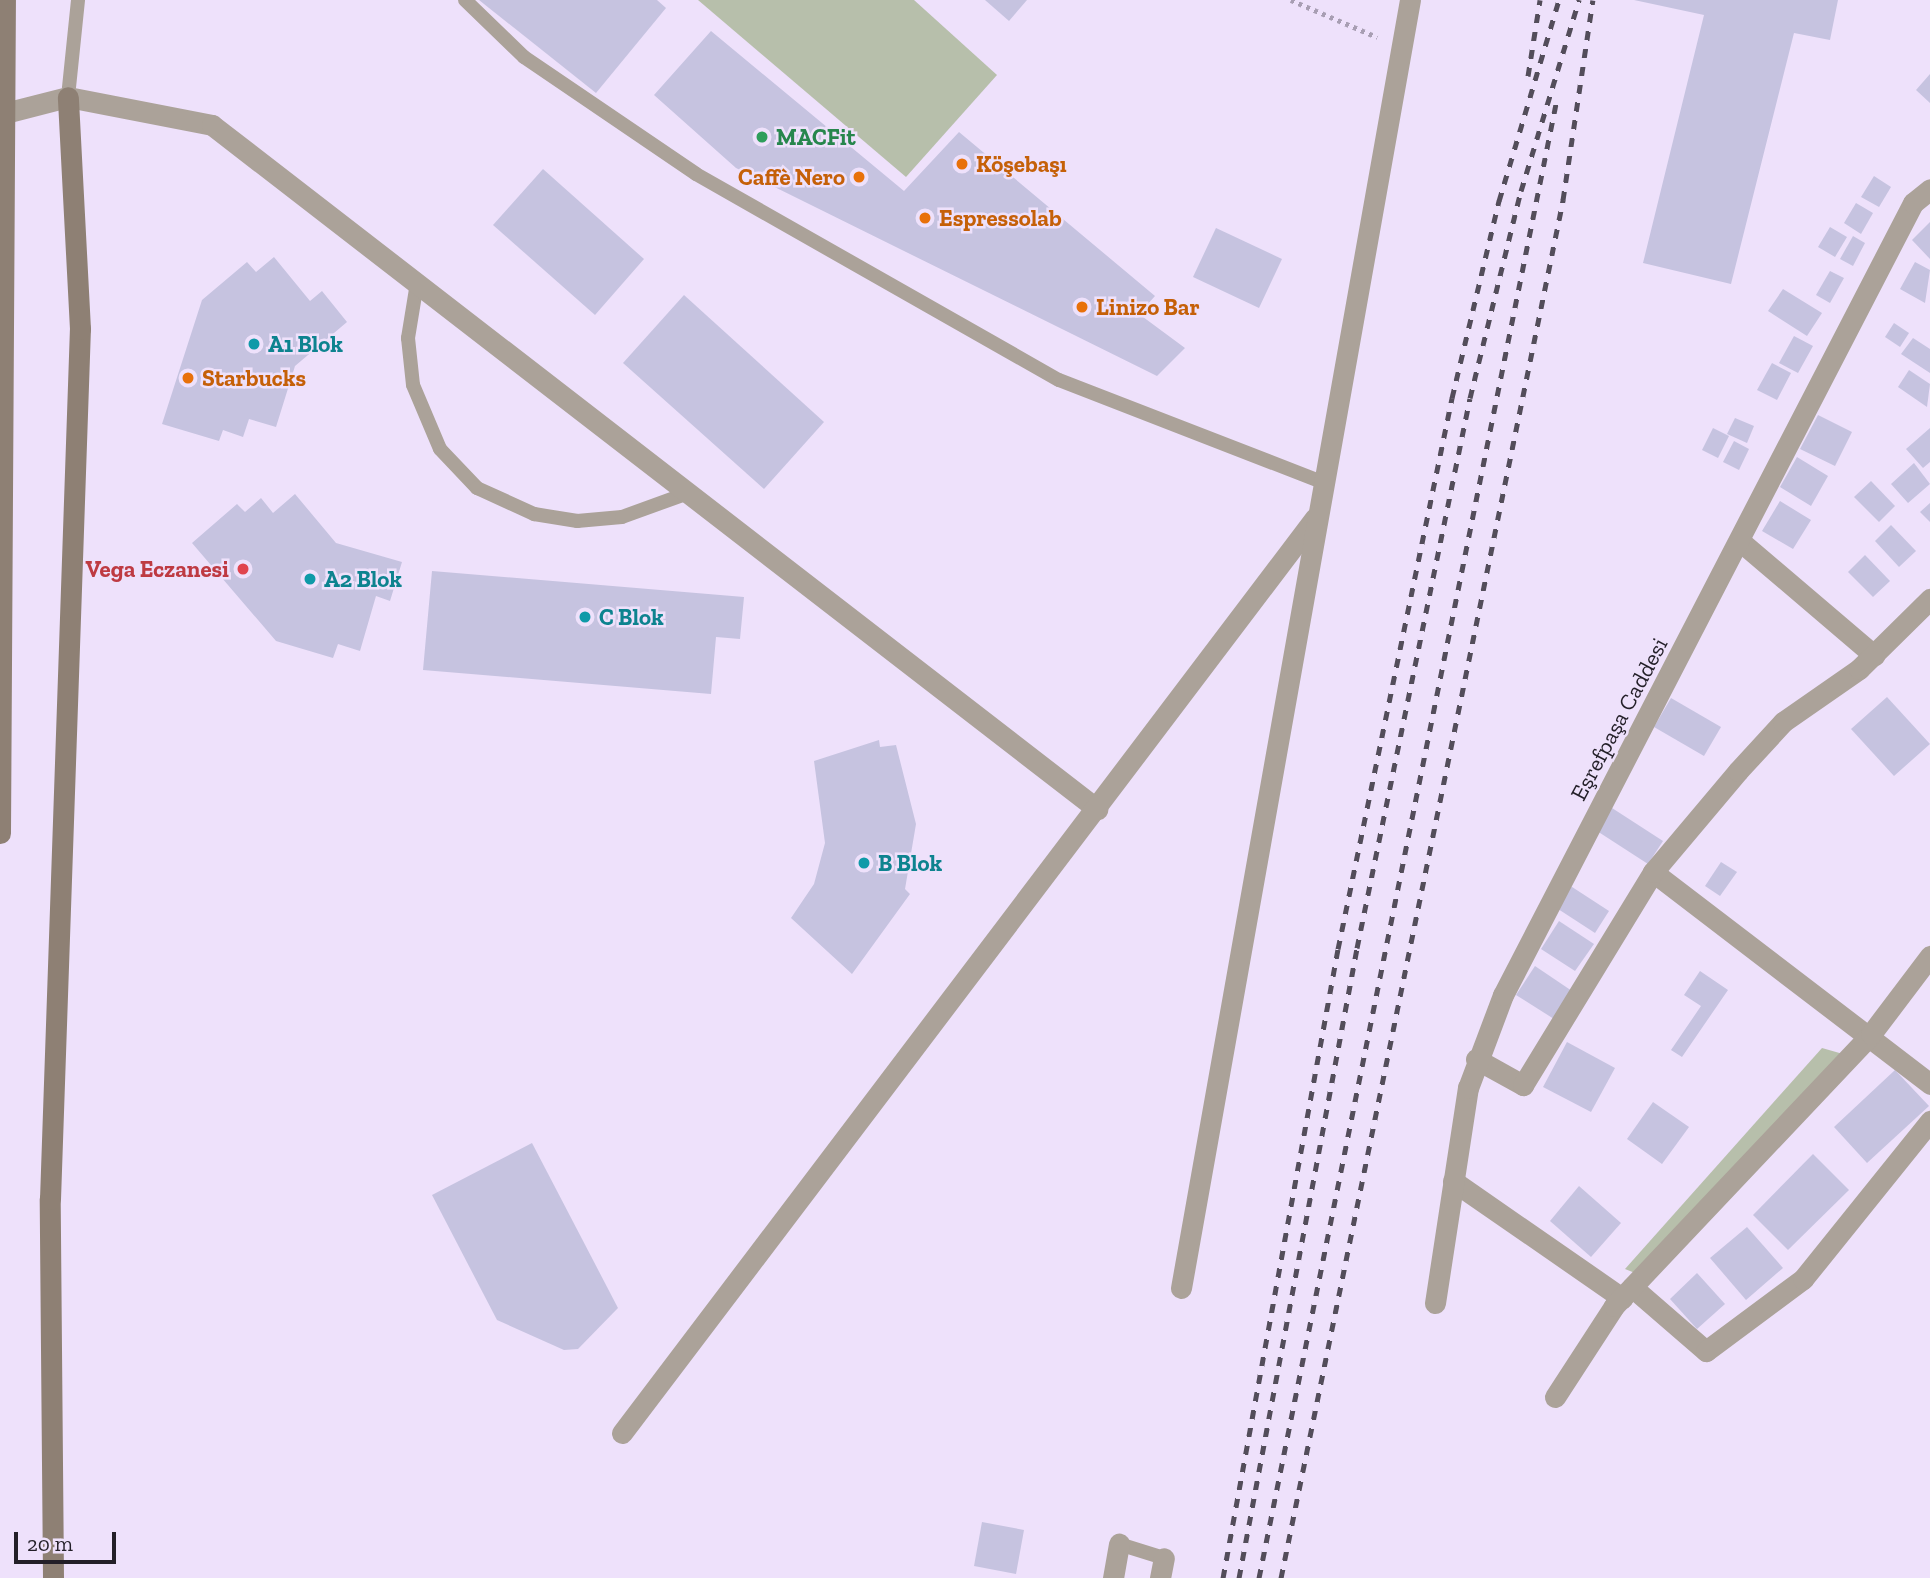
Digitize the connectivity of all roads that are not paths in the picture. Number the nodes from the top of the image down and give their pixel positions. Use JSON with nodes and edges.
{"nodes":[{"id":1,"x":5,"y":0,"type":"edge"},
{"id":2,"x":78,"y":0,"type":"edge"},
{"id":3,"x":465,"y":0,"type":"edge"},
{"id":4,"x":1410,"y":0,"type":"edge"},
{"id":5,"x":68,"y":97,"type":"junction"},
{"id":6,"x":5,"y":113,"type":"junction"},
{"id":7,"x":1930,"y":189,"type":"edge"},
{"id":8,"x":417,"y":283,"type":"junction"},
{"id":9,"x":1322,"y":482,"type":"junction"},
{"id":10,"x":688,"y":493,"type":"junction"},
{"id":11,"x":1315,"y":519,"type":"junction"},
{"id":12,"x":1741,"y":542,"type":"junction"},
{"id":13,"x":1930,"y":599,"type":"edge"},
{"id":14,"x":1874,"y":655,"type":"junction"},
{"id":15,"x":1097,"y":809,"type":"junction"},
{"id":16,"x":0,"y":833,"type":"edge"},
{"id":17,"x":1653,"y":872,"type":"junction"},
{"id":18,"x":1930,"y":956,"type":"edge"},
{"id":19,"x":1871,"y":1034,"type":"junction"},
{"id":20,"x":1476,"y":1059,"type":"junction"},
{"id":21,"x":1930,"y":1084,"type":"edge"},
{"id":22,"x":1930,"y":1121,"type":"edge"},
{"id":23,"x":1452,"y":1181,"type":"junction"},
{"id":24,"x":1181,"y":1288,"type":"dead end"},
{"id":25,"x":1627,"y":1292,"type":"junction"},
{"id":26,"x":1435,"y":1303,"type":"dead end"},
{"id":27,"x":1555,"y":1397,"type":"dead end"},
{"id":28,"x":622,"y":1433,"type":"dead end"},
{"id":29,"x":1119,"y":1544,"type":"joint"},
{"id":30,"x":1162,"y":1568,"type":"edge"},
{"id":31,"x":53,"y":1578,"type":"edge"},
{"id":32,"x":1113,"y":1578,"type":"edge"}],
"edges":[{"from":1,"to":6,"type":"main road"},
{"from":2,"to":5,"type":"lane"},
{"from":3,"to":9,"type":"lane"},
{"from":4,"to":9,"type":"street"},
{"from":5,"to":6,"type":"street"},
{"from":5,"to":8,"type":"street"},
{"from":5,"to":31,"type":"main road"},
{"from":6,"to":16,"type":"main road"},
{"from":7,"to":12,"type":"street","name":"Eşrefpaşa Caddesi"},
{"from":8,"to":10,"type":"street"},
{"from":8,"to":10,"type":"lane"},
{"from":9,"to":11,"type":"street"},
{"from":10,"to":15,"type":"street"},
{"from":11,"to":15,"type":"street"},
{"from":11,"to":24,"type":"street"},
{"from":12,"to":14,"type":"street"},
{"from":12,"to":20,"type":"street","name":"Eşrefpaşa Caddesi"},
{"from":13,"to":14,"type":"street"},
{"from":14,"to":17,"type":"street"},
{"from":15,"to":28,"type":"street"},
{"from":17,"to":19,"type":"street"},
{"from":17,"to":20,"type":"street"},
{"from":18,"to":19,"type":"street"},
{"from":19,"to":21,"type":"street"},
{"from":19,"to":25,"type":"street"},
{"from":20,"to":23,"type":"street","name":"Eşrefpaşa Caddesi"},
{"from":22,"to":25,"type":"street"},
{"from":23,"to":25,"type":"street"},
{"from":23,"to":26,"type":"street","name":"Eşrefpaşa Caddesi"},
{"from":25,"to":27,"type":"street"},
{"from":29,"to":30,"type":"lane"},
{"from":29,"to":32,"type":"street"}]}
